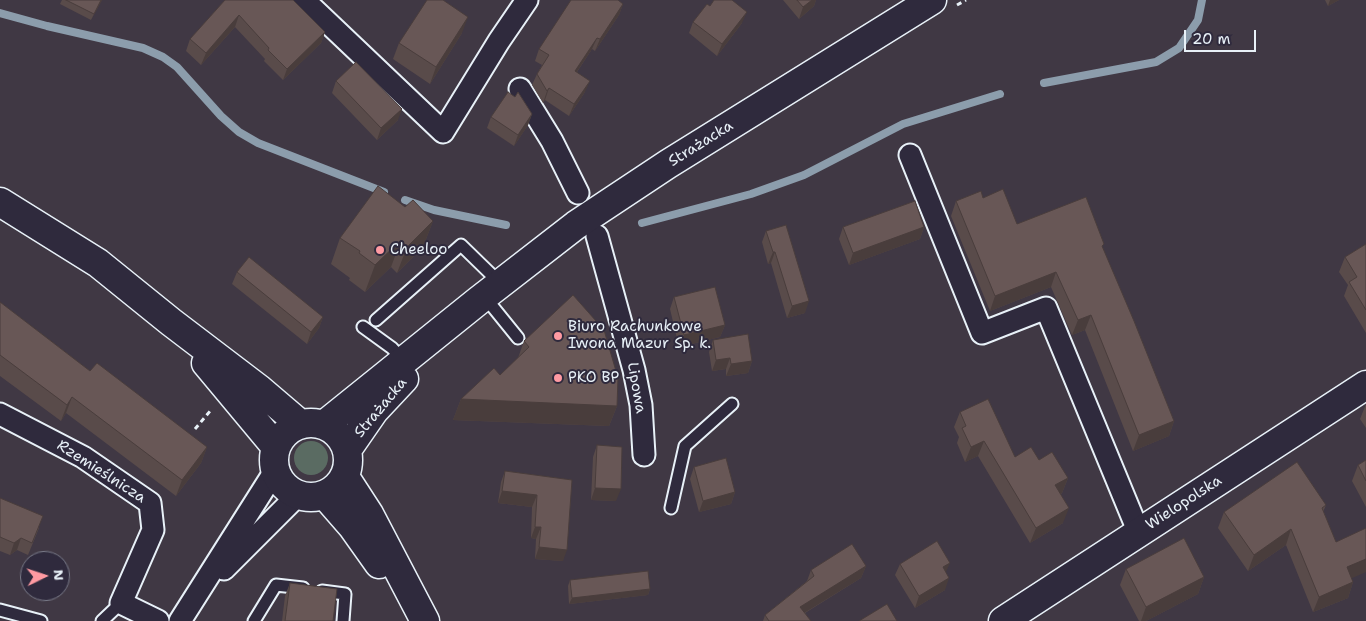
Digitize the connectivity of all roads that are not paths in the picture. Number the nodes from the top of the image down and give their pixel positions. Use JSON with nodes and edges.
{"nodes":[{"id":1,"x":304,"y":0,"type":"edge"},
{"id":2,"x":527,"y":0,"type":"edge"},
{"id":3,"x":932,"y":0,"type":"edge"},
{"id":4,"x":520,"y":90,"type":"dead end"},
{"id":5,"x":910,"y":155,"type":"dead end"},
{"id":6,"x":578,"y":193,"type":"dead end"},
{"id":7,"x":0,"y":202,"type":"edge"},
{"id":8,"x":598,"y":236,"type":"dead end"},
{"id":9,"x":487,"y":293,"type":"junction"},
{"id":10,"x":376,"y":320,"type":"dead end"},
{"id":11,"x":171,"y":322,"type":"junction"},
{"id":12,"x":363,"y":327,"type":"dead end"},
{"id":13,"x":518,"y":338,"type":"dead end"},
{"id":14,"x":404,"y":361,"type":"junction"},
{"id":15,"x":1366,"y":385,"type":"edge"},
{"id":16,"x":732,"y":404,"type":"dead end"},
{"id":17,"x":0,"y":414,"type":"edge"},
{"id":18,"x":312,"y":425,"type":"junction"},
{"id":19,"x":347,"y":450,"type":"junction"},
{"id":20,"x":644,"y":455,"type":"dead end"},
{"id":21,"x":275,"y":459,"type":"junction"},
{"id":22,"x":344,"y":476,"type":"junction"},
{"id":23,"x":298,"y":495,"type":"junction"},
{"id":24,"x":324,"y":495,"type":"junction"},
{"id":25,"x":671,"y":508,"type":"dead end"},
{"id":26,"x":1139,"y":533,"type":"junction"},
{"id":27,"x":121,"y":603,"type":"junction"},
{"id":28,"x":0,"y":610,"type":"edge"},
{"id":29,"x":186,"y":612,"type":"edge"},
{"id":30,"x":41,"y":621,"type":"edge"},
{"id":31,"x":102,"y":621,"type":"edge"},
{"id":32,"x":158,"y":621,"type":"edge"},
{"id":33,"x":254,"y":621,"type":"edge"},
{"id":34,"x":343,"y":621,"type":"edge"},
{"id":35,"x":420,"y":621,"type":"edge"},
{"id":36,"x":425,"y":621,"type":"edge"},
{"id":37,"x":1003,"y":621,"type":"edge"}],
"edges":[{"from":1,"to":2,"type":"street"},
{"from":3,"to":9,"type":"street","name":"Strażacka"},
{"from":4,"to":6,"type":"street"},
{"from":5,"to":26,"type":"street"},
{"from":7,"to":11,"type":"street"},
{"from":8,"to":20,"type":"street","name":"Lipowa"},
{"from":9,"to":10,"type":"lane"},
{"from":9,"to":13,"type":"lane"},
{"from":9,"to":14,"type":"street","name":"Strażacka"},
{"from":9,"to":19,"type":"street","name":"Strażacka"},
{"from":11,"to":18,"type":"street"},
{"from":11,"to":21,"type":"street"},
{"from":12,"to":14,"type":"lane"},
{"from":14,"to":18,"type":"street","name":"Strażacka"},
{"from":15,"to":26,"type":"street","name":"Wielopolska"},
{"from":16,"to":25,"type":"lane"},
{"from":17,"to":27,"type":"street","name":"Rzemieślnicza"},
{"from":18,"to":19,"type":"street"},
{"from":18,"to":21,"type":"street"},
{"from":19,"to":22,"type":"street"},
{"from":21,"to":23,"type":"street"},
{"from":21,"to":29,"type":"street"},
{"from":22,"to":24,"type":"street"},
{"from":22,"to":36,"type":"street"},
{"from":23,"to":24,"type":"street"},
{"from":23,"to":29,"type":"street"},
{"from":24,"to":35,"type":"street"},
{"from":26,"to":37,"type":"street","name":"Wielopolska"},
{"from":27,"to":31,"type":"lane"},
{"from":27,"to":32,"type":"street"},
{"from":28,"to":30,"type":"lane"},
{"from":33,"to":34,"type":"lane"}]}
